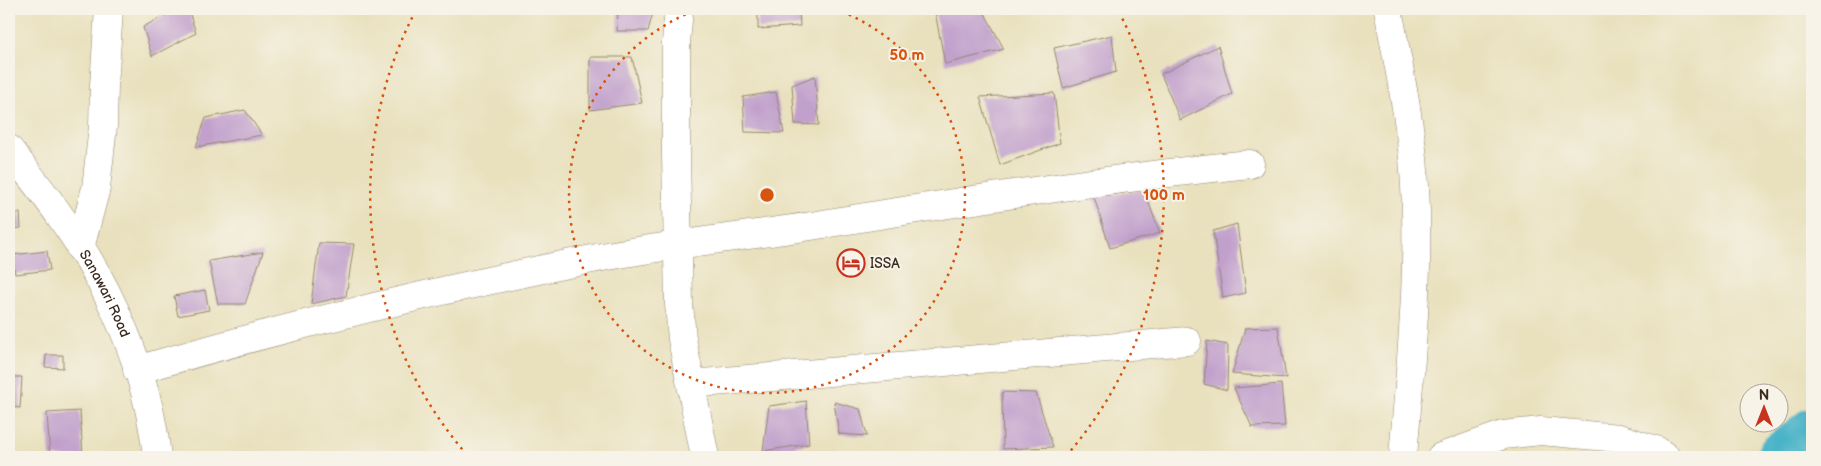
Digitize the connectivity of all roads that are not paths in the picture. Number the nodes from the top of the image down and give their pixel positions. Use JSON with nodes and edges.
{"nodes":[{"id":1,"x":109,"y":9,"type":"edge"},
{"id":2,"x":678,"y":9,"type":"edge"},
{"id":3,"x":1388,"y":9,"type":"edge"},
{"id":4,"x":9,"y":149,"type":"edge"},
{"id":5,"x":1250,"y":164,"type":"dead end"},
{"id":6,"x":678,"y":244,"type":"junction"},
{"id":7,"x":80,"y":248,"type":"junction"},
{"id":8,"x":1187,"y":341,"type":"dead end"},
{"id":9,"x":137,"y":370,"type":"junction"},
{"id":10,"x":690,"y":384,"type":"junction"},
{"id":11,"x":156,"y":456,"type":"edge"},
{"id":12,"x":705,"y":457,"type":"edge"},
{"id":13,"x":1403,"y":457,"type":"edge"},
{"id":14,"x":1441,"y":457,"type":"edge"},
{"id":15,"x":1666,"y":457,"type":"edge"}],
"edges":[{"from":1,"to":7,"type":"street"},
{"from":2,"to":6,"type":"street"},
{"from":3,"to":13,"type":"street"},
{"from":4,"to":7,"type":"street","name":"Sanawari Road"},
{"from":5,"to":6,"type":"street"},
{"from":6,"to":9,"type":"street"},
{"from":6,"to":10,"type":"street"},
{"from":7,"to":9,"type":"street","name":"Sanawari Road"},
{"from":8,"to":10,"type":"street"},
{"from":9,"to":11,"type":"street","name":"Sanawari Road"},
{"from":10,"to":12,"type":"street"},
{"from":14,"to":15,"type":"street"}]}
